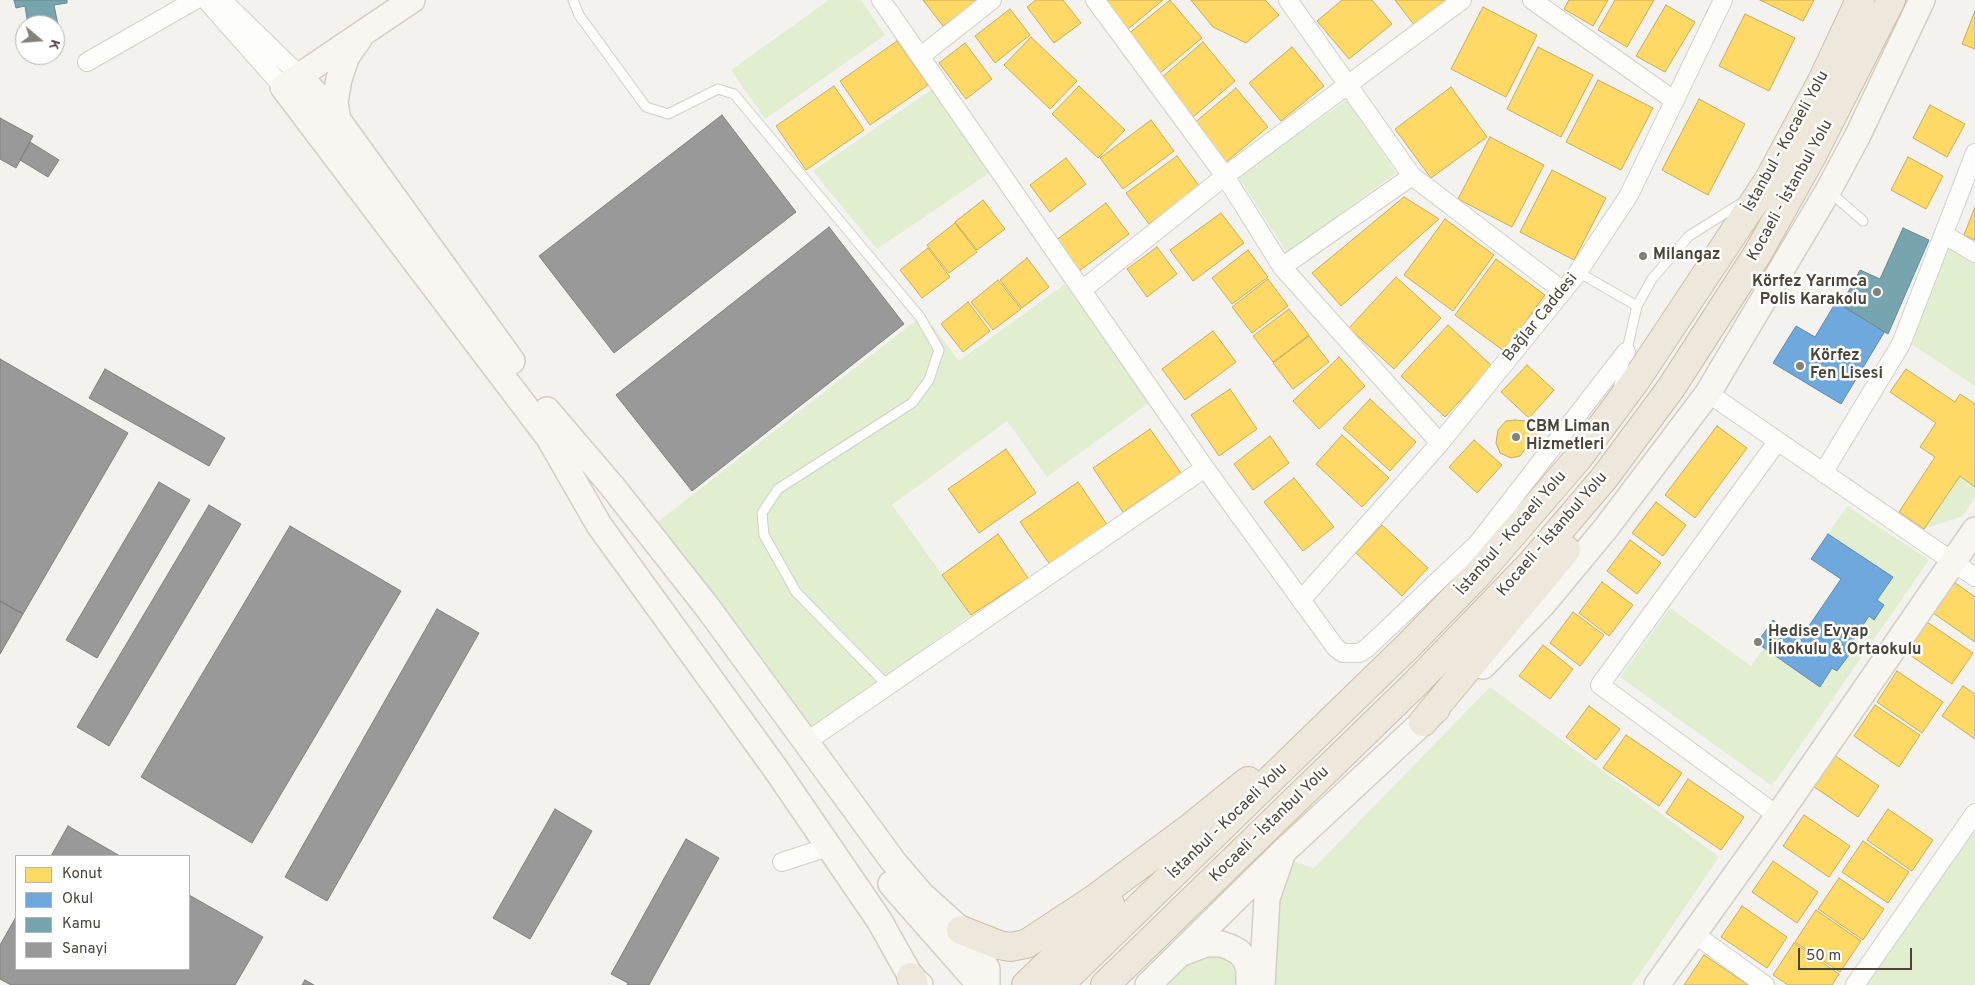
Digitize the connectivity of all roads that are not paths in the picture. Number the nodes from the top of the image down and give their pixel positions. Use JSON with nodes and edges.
{"nodes":[{"id":1,"x":195,"y":0,"type":"edge"},
{"id":2,"x":206,"y":0,"type":"edge"},
{"id":3,"x":222,"y":0,"type":"edge"},
{"id":4,"x":412,"y":0,"type":"edge"},
{"id":5,"x":573,"y":0,"type":"edge"},
{"id":6,"x":881,"y":0,"type":"edge"},
{"id":7,"x":992,"y":0,"type":"edge"},
{"id":8,"x":1095,"y":0,"type":"edge"},
{"id":9,"x":1288,"y":0,"type":"edge"},
{"id":10,"x":1462,"y":0,"type":"edge"},
{"id":11,"x":1532,"y":0,"type":"edge"},
{"id":12,"x":1723,"y":0,"type":"edge"},
{"id":13,"x":1860,"y":0,"type":"edge"},
{"id":14,"x":1890,"y":0,"type":"edge"},
{"id":15,"x":1922,"y":0,"type":"edge"},
{"id":16,"x":364,"y":33,"type":"junction"},
{"id":17,"x":921,"y":56,"type":"junction"},
{"id":18,"x":87,"y":62,"type":"dead end"},
{"id":19,"x":291,"y":81,"type":"junction"},
{"id":20,"x":1347,"y":84,"type":"junction"},
{"id":21,"x":1675,"y":100,"type":"junction"},
{"id":22,"x":338,"y":120,"type":"junction"},
{"id":23,"x":1975,"y":153,"type":"edge"},
{"id":24,"x":1224,"y":176,"type":"junction"},
{"id":25,"x":1412,"y":176,"type":"junction"},
{"id":26,"x":1768,"y":181,"type":"junction"},
{"id":27,"x":1828,"y":191,"type":"junction"},
{"id":28,"x":1862,"y":221,"type":"dead end"},
{"id":29,"x":1944,"y":235,"type":"junction"},
{"id":30,"x":1975,"y":253,"type":"edge"},
{"id":31,"x":1282,"y":267,"type":"junction"},
{"id":32,"x":1578,"y":272,"type":"junction"},
{"id":33,"x":1082,"y":290,"type":"junction"},
{"id":34,"x":1563,"y":291,"type":"junction"},
{"id":35,"x":1637,"y":306,"type":"junction"},
{"id":36,"x":1626,"y":352,"type":"junction"},
{"id":37,"x":1708,"y":393,"type":"junction"},
{"id":38,"x":1612,"y":413,"type":"junction"},
{"id":39,"x":553,"y":430,"type":"junction"},
{"id":40,"x":1636,"y":436,"type":"junction"},
{"id":41,"x":1440,"y":442,"type":"junction"},
{"id":42,"x":1776,"y":442,"type":"junction"},
{"id":43,"x":1205,"y":468,"type":"junction"},
{"id":44,"x":1823,"y":473,"type":"junction"},
{"id":45,"x":1975,"y":530,"type":"edge"},
{"id":46,"x":1952,"y":563,"type":"junction"},
{"id":47,"x":1975,"y":577,"type":"edge"},
{"id":48,"x":1302,"y":599,"type":"junction"},
{"id":49,"x":888,"y":686,"type":"junction"},
{"id":50,"x":1423,"y":722,"type":"junction"},
{"id":51,"x":1319,"y":734,"type":"junction"},
{"id":52,"x":777,"y":736,"type":"junction"},
{"id":53,"x":806,"y":742,"type":"junction"},
{"id":54,"x":1975,"y":813,"type":"edge"},
{"id":55,"x":1778,"y":816,"type":"junction"},
{"id":56,"x":1191,"y":827,"type":"junction"},
{"id":57,"x":828,"y":847,"type":"junction"},
{"id":58,"x":1284,"y":851,"type":"junction"},
{"id":59,"x":782,"y":862,"type":"dead end"},
{"id":60,"x":961,"y":930,"type":"junction"},
{"id":61,"x":1693,"y":933,"type":"junction"},
{"id":62,"x":1180,"y":954,"type":"junction"},
{"id":63,"x":914,"y":983,"type":"edge"},
{"id":64,"x":962,"y":985,"type":"edge"},
{"id":65,"x":980,"y":985,"type":"edge"},
{"id":66,"x":987,"y":985,"type":"edge"},
{"id":67,"x":1026,"y":985,"type":"edge"},
{"id":68,"x":1059,"y":985,"type":"edge"},
{"id":69,"x":1105,"y":985,"type":"edge"},
{"id":70,"x":1148,"y":985,"type":"edge"},
{"id":71,"x":1250,"y":985,"type":"edge"},
{"id":72,"x":1262,"y":985,"type":"edge"},
{"id":73,"x":1657,"y":985,"type":"edge"},
{"id":74,"x":1765,"y":985,"type":"edge"},
{"id":75,"x":1855,"y":985,"type":"edge"}],
"edges":[{"from":1,"to":18,"type":"street"},
{"from":2,"to":19,"type":"street"},
{"from":3,"to":19,"type":"street"},
{"from":4,"to":16,"type":"main road"},
{"from":5,"to":49,"type":"lane"},
{"from":6,"to":17,"type":"street"},
{"from":7,"to":17,"type":"street"},
{"from":8,"to":24,"type":"street"},
{"from":9,"to":20,"type":"street"},
{"from":10,"to":20,"type":"street"},
{"from":11,"to":21,"type":"street"},
{"from":12,"to":21,"type":"street","name":"Bağlar Caddesi"},
{"from":13,"to":26,"type":"highway","name":"İstanbul - Kocaeli Yolu"},
{"from":14,"to":40,"type":"highway","name":"Kocaeli - İstanbul Yolu"},
{"from":15,"to":27,"type":"main road"},
{"from":16,"to":19,"type":"main road"},
{"from":16,"to":22,"type":"main road"},
{"from":17,"to":33,"type":"street"},
{"from":19,"to":22,"type":"main road"},
{"from":19,"to":39,"type":"main road"},
{"from":20,"to":24,"type":"street"},
{"from":20,"to":25,"type":"street"},
{"from":21,"to":32,"type":"street","name":"Bağlar Caddesi"},
{"from":22,"to":39,"type":"main road"},
{"from":23,"to":29,"type":"street"},
{"from":24,"to":31,"type":"street"},
{"from":24,"to":33,"type":"street"},
{"from":25,"to":31,"type":"street"},
{"from":25,"to":34,"type":"street"},
{"from":26,"to":35,"type":"lane"},
{"from":26,"to":38,"type":"highway","name":"İstanbul - Kocaeli Yolu"},
{"from":27,"to":28,"type":"lane"},
{"from":27,"to":37,"type":"main road"},
{"from":29,"to":30,"type":"street"},
{"from":29,"to":44,"type":"street"},
{"from":31,"to":41,"type":"street"},
{"from":32,"to":34,"type":"street","name":"Bağlar Caddesi"},
{"from":32,"to":35,"type":"lane"},
{"from":33,"to":43,"type":"street"},
{"from":34,"to":41,"type":"street","name":"Bağlar Caddesi"},
{"from":35,"to":36,"type":"lane"},
{"from":36,"to":38,"type":"lane"},
{"from":36,"to":48,"type":"street"},
{"from":37,"to":42,"type":"street"},
{"from":37,"to":50,"type":"main road"},
{"from":38,"to":51,"type":"highway","name":"İstanbul - Kocaeli Yolu"},
{"from":39,"to":52,"type":"main road"},
{"from":39,"to":53,"type":"main road"},
{"from":39,"to":57,"type":"main road"},
{"from":40,"to":50,"type":"highway"},
{"from":40,"to":69,"type":"highway","name":"Kocaeli - İstanbul Yolu"},
{"from":41,"to":48,"type":"street","name":"Bağlar Caddesi"},
{"from":42,"to":44,"type":"street"},
{"from":42,"to":55,"type":"street"},
{"from":43,"to":48,"type":"street"},
{"from":43,"to":49,"type":"street"},
{"from":44,"to":46,"type":"street"},
{"from":45,"to":46,"type":"main road"},
{"from":46,"to":47,"type":"street"},
{"from":46,"to":55,"type":"main road"},
{"from":49,"to":53,"type":"street"},
{"from":50,"to":58,"type":"main road"},
{"from":51,"to":56,"type":"highway"},
{"from":51,"to":68,"type":"highway","name":"İstanbul - Kocaeli Yolu"},
{"from":52,"to":64,"type":"main road"},
{"from":52,"to":65,"type":"main road"},
{"from":53,"to":60,"type":"main road"},
{"from":54,"to":75,"type":"street"},
{"from":55,"to":61,"type":"main road"},
{"from":56,"to":60,"type":"highway"},
{"from":56,"to":67,"type":"highway"},
{"from":57,"to":59,"type":"street"},
{"from":57,"to":63,"type":"main road"},
{"from":58,"to":62,"type":"main road"},
{"from":58,"to":72,"type":"main road"},
{"from":60,"to":66,"type":"main road"},
{"from":61,"to":73,"type":"main road"},
{"from":61,"to":74,"type":"street"},
{"from":62,"to":70,"type":"main road"},
{"from":62,"to":71,"type":"main road"}]}
